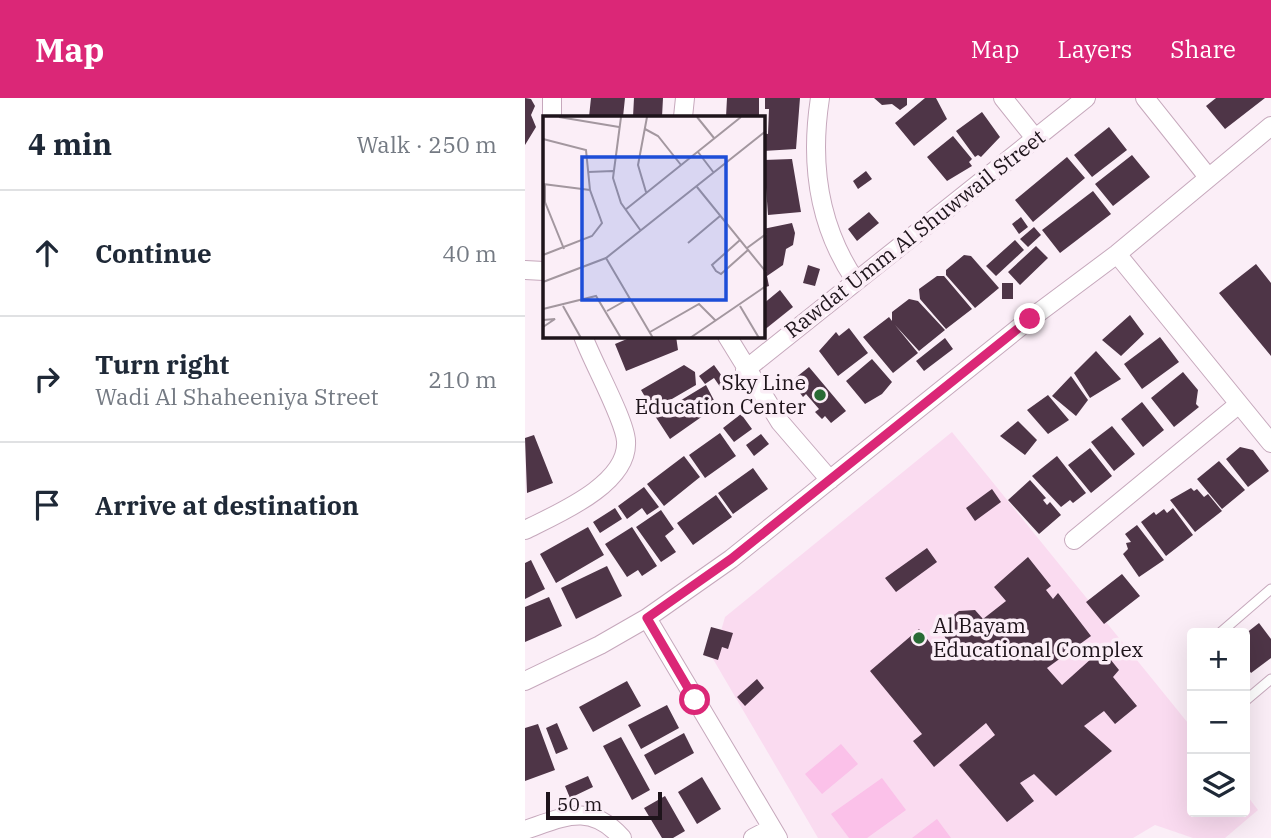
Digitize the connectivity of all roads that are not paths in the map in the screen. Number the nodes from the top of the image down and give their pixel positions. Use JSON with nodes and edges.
{"nodes":[{"id":1,"x":552,"y":98,"type":"edge"},
{"id":2,"x":685,"y":98,"type":"edge"},
{"id":3,"x":820,"y":98,"type":"edge"},
{"id":4,"x":1003,"y":98,"type":"edge"},
{"id":5,"x":1086,"y":98,"type":"edge"},
{"id":6,"x":1145,"y":98,"type":"edge"},
{"id":7,"x":552,"y":116,"type":"edge"},
{"id":8,"x":683,"y":116,"type":"edge"},
{"id":9,"x":1271,"y":126,"type":"edge"},
{"id":10,"x":1035,"y":138,"type":"junction"},
{"id":11,"x":1207,"y":177,"type":"junction"},
{"id":12,"x":1117,"y":254,"type":"junction"},
{"id":13,"x":525,"y":270,"type":"edge"},
{"id":14,"x":543,"y":271,"type":"edge"},
{"id":15,"x":855,"y":280,"type":"junction"},
{"id":16,"x":584,"y":338,"type":"edge"},
{"id":17,"x":728,"y":338,"type":"edge"},
{"id":18,"x":745,"y":370,"type":"junction"},
{"id":19,"x":1239,"y":404,"type":"junction"},
{"id":20,"x":1271,"y":443,"type":"edge"},
{"id":21,"x":830,"y":480,"type":"junction"},
{"id":22,"x":525,"y":530,"type":"edge"},
{"id":23,"x":1074,"y":540,"type":"dead end"},
{"id":24,"x":1271,"y":589,"type":"edge"},
{"id":25,"x":647,"y":618,"type":"junction"},
{"id":26,"x":1226,"y":628,"type":"edge"},
{"id":27,"x":1271,"y":679,"type":"edge"},
{"id":28,"x":525,"y":681,"type":"edge"},
{"id":29,"x":1250,"y":697,"type":"edge"},
{"id":30,"x":525,"y":831,"type":"edge"},
{"id":31,"x":775,"y":833,"type":"edge"},
{"id":32,"x":622,"y":838,"type":"edge"},
{"id":33,"x":753,"y":838,"type":"edge"}],
"edges":[{"from":1,"to":7,"type":"street"},
{"from":2,"to":8,"type":"street"},
{"from":3,"to":15,"type":"street"},
{"from":4,"to":10,"type":"street"},
{"from":5,"to":10,"type":"street","name":"Rawdat Umm Al Shuwwail Street"},
{"from":6,"to":11,"type":"street"},
{"from":9,"to":11,"type":"street"},
{"from":10,"to":15,"type":"street","name":"Rawdat Umm Al Shuwwail Street"},
{"from":11,"to":12,"type":"street"},
{"from":12,"to":19,"type":"street"},
{"from":12,"to":21,"type":"street"},
{"from":13,"to":14,"type":"street"},
{"from":15,"to":18,"type":"street","name":"Rawdat Umm Al Shuwwail Street"},
{"from":16,"to":22,"type":"street"},
{"from":17,"to":18,"type":"street"},
{"from":18,"to":21,"type":"street"},
{"from":19,"to":20,"type":"street"},
{"from":19,"to":23,"type":"street"},
{"from":21,"to":25,"type":"street"},
{"from":24,"to":26,"type":"lane"},
{"from":25,"to":28,"type":"street"},
{"from":25,"to":31,"type":"street"},
{"from":27,"to":29,"type":"lane"},
{"from":30,"to":32,"type":"street"},
{"from":31,"to":33,"type":"street"}]}
